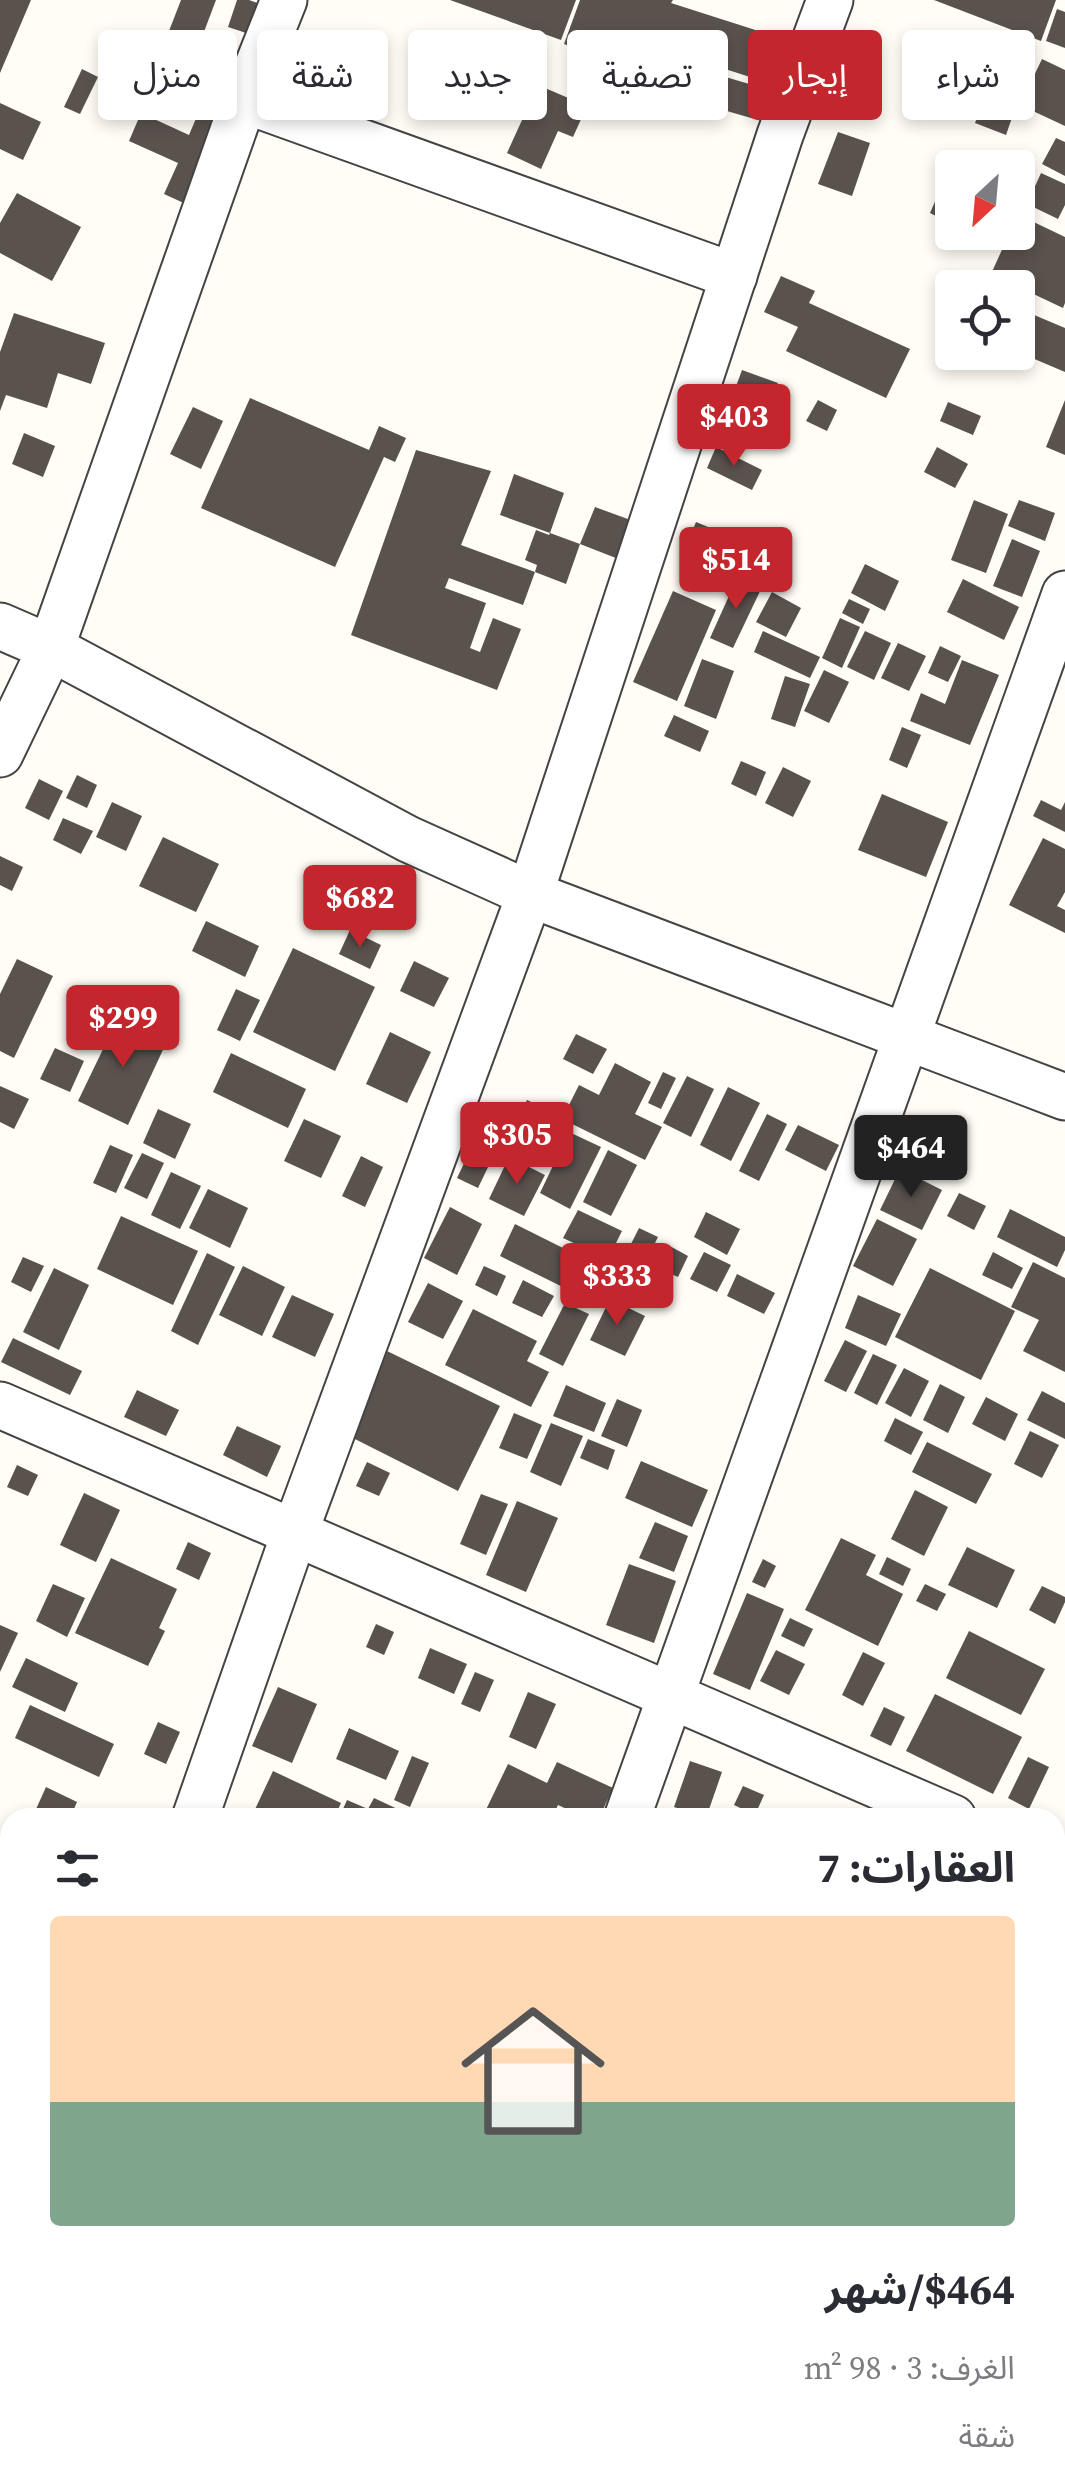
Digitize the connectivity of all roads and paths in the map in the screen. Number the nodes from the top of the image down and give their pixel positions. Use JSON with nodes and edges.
{"nodes":[{"id":1,"x":284,"y":0,"type":"edge"},
{"id":2,"x":830,"y":0,"type":"edge"},
{"id":3,"x":244,"y":100,"type":"junction"},
{"id":4,"x":734,"y":276,"type":"junction"},
{"id":5,"x":1065,"y":594,"type":"edge"},
{"id":6,"x":0,"y":626,"type":"edge"},
{"id":7,"x":51,"y":648,"type":"junction"},
{"id":8,"x":0,"y":754,"type":"edge"},
{"id":9,"x":530,"y":894,"type":"junction"},
{"id":10,"x":907,"y":1037,"type":"junction"},
{"id":11,"x":1065,"y":1096,"type":"edge"},
{"id":12,"x":0,"y":1404,"type":"edge"},
{"id":13,"x":294,"y":1532,"type":"junction"},
{"id":14,"x":670,"y":1696,"type":"junction"},
{"id":15,"x":198,"y":1808,"type":"edge"},
{"id":16,"x":631,"y":1808,"type":"edge"},
{"id":17,"x":930,"y":1808,"type":"edge"}],
"edges":[{"from":1,"to":3,"type":"street"},
{"from":2,"to":4,"type":"street"},
{"from":3,"to":4,"type":"street"},
{"from":3,"to":7,"type":"street"},
{"from":4,"to":9,"type":"street"},
{"from":5,"to":10,"type":"street"},
{"from":6,"to":7,"type":"street"},
{"from":7,"to":8,"type":"street"},
{"from":7,"to":9,"type":"street"},
{"from":9,"to":10,"type":"street"},
{"from":9,"to":13,"type":"street"},
{"from":10,"to":11,"type":"street"},
{"from":10,"to":14,"type":"street"},
{"from":12,"to":13,"type":"street"},
{"from":13,"to":14,"type":"street"},
{"from":13,"to":15,"type":"street"},
{"from":14,"to":16,"type":"street"},
{"from":14,"to":17,"type":"street"}]}
